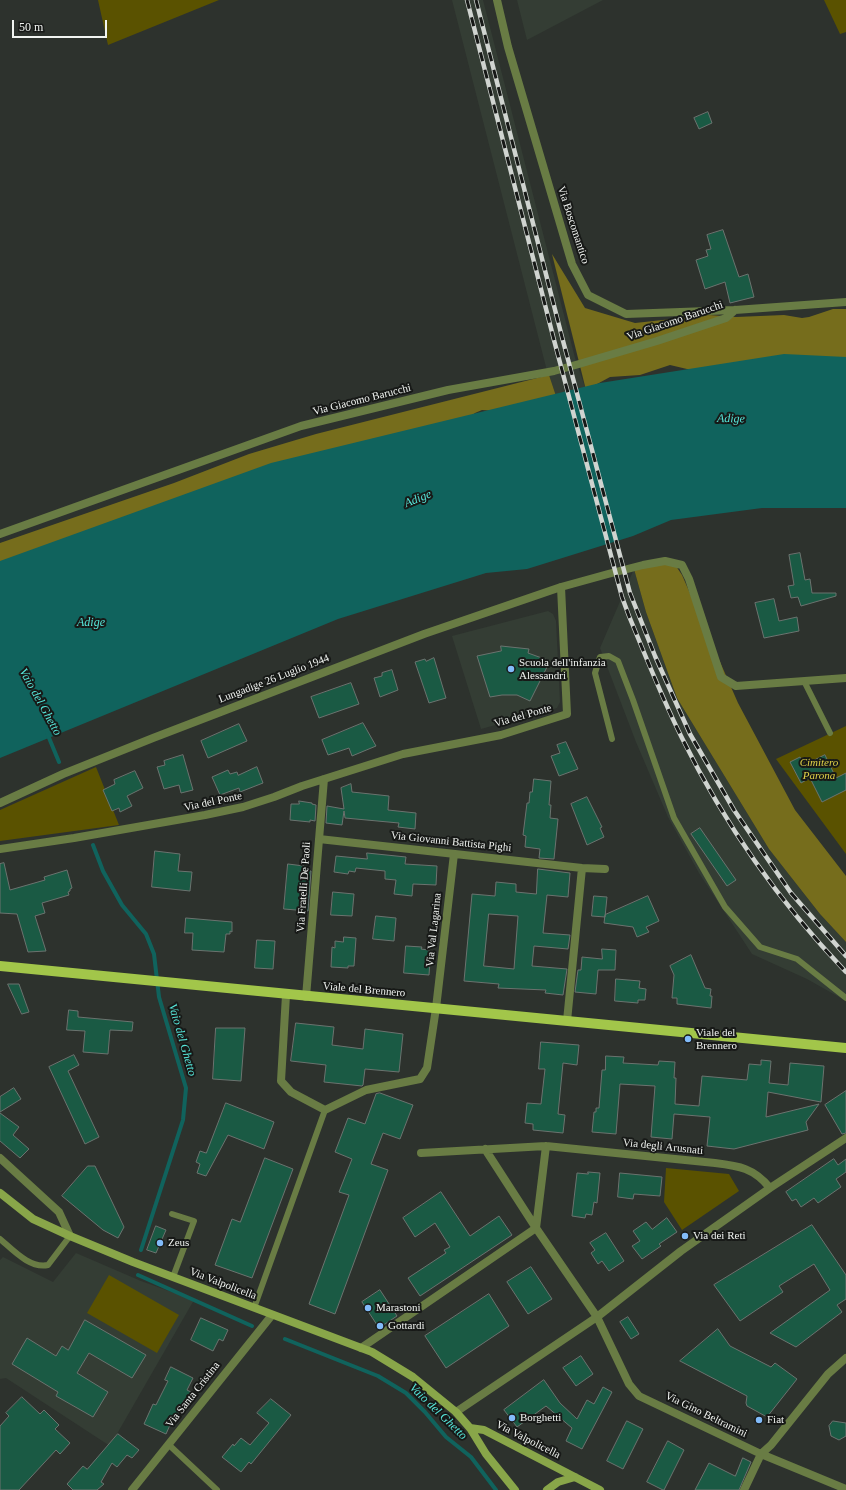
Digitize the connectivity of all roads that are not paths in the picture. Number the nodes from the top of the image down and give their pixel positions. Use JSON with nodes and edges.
{"nodes":[{"id":1,"x":497,"y":0,"type":"edge"},
{"id":2,"x":846,"y":302,"type":"edge"},
{"id":3,"x":735,"y":310,"type":"junction"},
{"id":4,"x":0,"y":534,"type":"edge"},
{"id":5,"x":561,"y":587,"type":"junction"},
{"id":6,"x":846,"y":678,"type":"edge"},
{"id":7,"x":804,"y":681,"type":"junction"},
{"id":8,"x":830,"y":734,"type":"dead end"},
{"id":9,"x":612,"y":739,"type":"dead end"},
{"id":10,"x":324,"y":779,"type":"junction"},
{"id":11,"x":0,"y":803,"type":"edge"},
{"id":12,"x":319,"y":839,"type":"junction"},
{"id":13,"x":0,"y":849,"type":"edge"},
{"id":14,"x":454,"y":854,"type":"junction"},
{"id":15,"x":582,"y":868,"type":"junction"},
{"id":16,"x":604,"y":869,"type":"dead end"},
{"id":17,"x":0,"y":966,"type":"edge"},
{"id":18,"x":286,"y":995,"type":"junction"},
{"id":19,"x":306,"y":997,"type":"junction"},
{"id":20,"x":846,"y":998,"type":"edge"},
{"id":21,"x":436,"y":1008,"type":"junction"},
{"id":22,"x":567,"y":1021,"type":"junction"},
{"id":23,"x":846,"y":1048,"type":"edge"},
{"id":24,"x":326,"y":1110,"type":"junction"},
{"id":25,"x":846,"y":1138,"type":"edge"},
{"id":26,"x":546,"y":1146,"type":"junction"},
{"id":27,"x":486,"y":1149,"type":"junction"},
{"id":28,"x":421,"y":1153,"type":"dead end"},
{"id":29,"x":0,"y":1158,"type":"edge"},
{"id":30,"x":770,"y":1188,"type":"junction"},
{"id":31,"x":0,"y":1193,"type":"edge"},
{"id":32,"x":172,"y":1214,"type":"dead end"},
{"id":33,"x":536,"y":1228,"type":"junction"},
{"id":34,"x":70,"y":1236,"type":"junction"},
{"id":35,"x":0,"y":1239,"type":"edge"},
{"id":36,"x":173,"y":1277,"type":"junction"},
{"id":37,"x":254,"y":1308,"type":"junction"},
{"id":38,"x":272,"y":1315,"type":"junction"},
{"id":39,"x":597,"y":1317,"type":"junction"},
{"id":40,"x":361,"y":1348,"type":"junction"},
{"id":41,"x":846,"y":1358,"type":"edge"},
{"id":42,"x":456,"y":1412,"type":"junction"},
{"id":43,"x":470,"y":1428,"type":"junction"},
{"id":44,"x":168,"y":1444,"type":"junction"},
{"id":45,"x":761,"y":1454,"type":"junction"},
{"id":46,"x":574,"y":1477,"type":"junction"},
{"id":47,"x":846,"y":1489,"type":"edge"},
{"id":48,"x":132,"y":1490,"type":"edge"},
{"id":49,"x":217,"y":1490,"type":"edge"},
{"id":50,"x":515,"y":1490,"type":"edge"},
{"id":51,"x":548,"y":1490,"type":"edge"},
{"id":52,"x":600,"y":1490,"type":"edge"},
{"id":53,"x":744,"y":1490,"type":"edge"}],
"edges":[{"from":1,"to":3,"type":"street","name":"Via Boscomantico"},
{"from":2,"to":3,"type":"street","name":"Via Boscomantico"},
{"from":3,"to":4,"type":"street","name":"Via Giacomo Barucchi"},
{"from":5,"to":7,"type":"street"},
{"from":5,"to":10,"type":"street","name":"Via del Ponte"},
{"from":5,"to":11,"type":"street","name":"Lungadige 26 Luglio 1944"},
{"from":6,"to":7,"type":"street"},
{"from":7,"to":8,"type":"lane"},
{"from":9,"to":20,"type":"lane"},
{"from":10,"to":12,"type":"street","name":"Via Fratelli De Paoli"},
{"from":10,"to":13,"type":"street","name":"Via del Ponte"},
{"from":12,"to":14,"type":"street","name":"Via Giovanni Battista Pighi"},
{"from":12,"to":19,"type":"street","name":"Via Fratelli De Paoli"},
{"from":14,"to":15,"type":"street","name":"Via Giovanni Battista Pighi"},
{"from":14,"to":21,"type":"street","name":"Via Val Lagarina"},
{"from":15,"to":16,"type":"street","name":"Via Giovanni Battista Pighi"},
{"from":15,"to":22,"type":"street"},
{"from":17,"to":18,"type":"main road","name":"Viale del Brennero"},
{"from":18,"to":19,"type":"main road","name":"Viale del Brennero"},
{"from":18,"to":24,"type":"street"},
{"from":19,"to":21,"type":"main road","name":"Viale del Brennero"},
{"from":21,"to":22,"type":"main road","name":"Viale del Brennero"},
{"from":21,"to":24,"type":"street","name":"Via Val Lagarina"},
{"from":22,"to":23,"type":"main road","name":"Viale del Brennero"},
{"from":24,"to":37,"type":"lane"},
{"from":25,"to":30,"type":"street"},
{"from":26,"to":27,"type":"street","name":"Via degli Arusnati"},
{"from":26,"to":30,"type":"street","name":"Via degli Arusnati"},
{"from":26,"to":33,"type":"street"},
{"from":27,"to":28,"type":"street","name":"Via degli Arusnati"},
{"from":27,"to":33,"type":"street"},
{"from":29,"to":34,"type":"street"},
{"from":30,"to":39,"type":"street"},
{"from":31,"to":34,"type":"main road","name":"Via Valpolicella"},
{"from":32,"to":36,"type":"lane"},
{"from":33,"to":39,"type":"street"},
{"from":33,"to":40,"type":"street"},
{"from":34,"to":35,"type":"lane"},
{"from":34,"to":36,"type":"main road","name":"Via Valpolicella"},
{"from":36,"to":37,"type":"main road","name":"Via Valpolicella"},
{"from":37,"to":38,"type":"main road","name":"Via Valpolicella"},
{"from":38,"to":40,"type":"main road","name":"Via Valpolicella"},
{"from":38,"to":44,"type":"street","name":"Via Santa Cristina"},
{"from":39,"to":42,"type":"street"},
{"from":39,"to":45,"type":"street","name":"Via Gino Beltramini"},
{"from":40,"to":42,"type":"main road","name":"Via Valpolicella"},
{"from":41,"to":45,"type":"street"},
{"from":42,"to":43,"type":"main road","name":"Via Valpolicella"},
{"from":43,"to":46,"type":"main road","name":"Via Valpolicella"},
{"from":43,"to":50,"type":"main road","name":"Via Valpolicella"},
{"from":44,"to":48,"type":"street","name":"Via Santa Cristina"},
{"from":44,"to":49,"type":"lane"},
{"from":45,"to":47,"type":"street","name":"Via Gino Beltramini"},
{"from":45,"to":53,"type":"street"},
{"from":46,"to":51,"type":"main road"},
{"from":46,"to":52,"type":"main road","name":"Via Valpolicella"}]}
